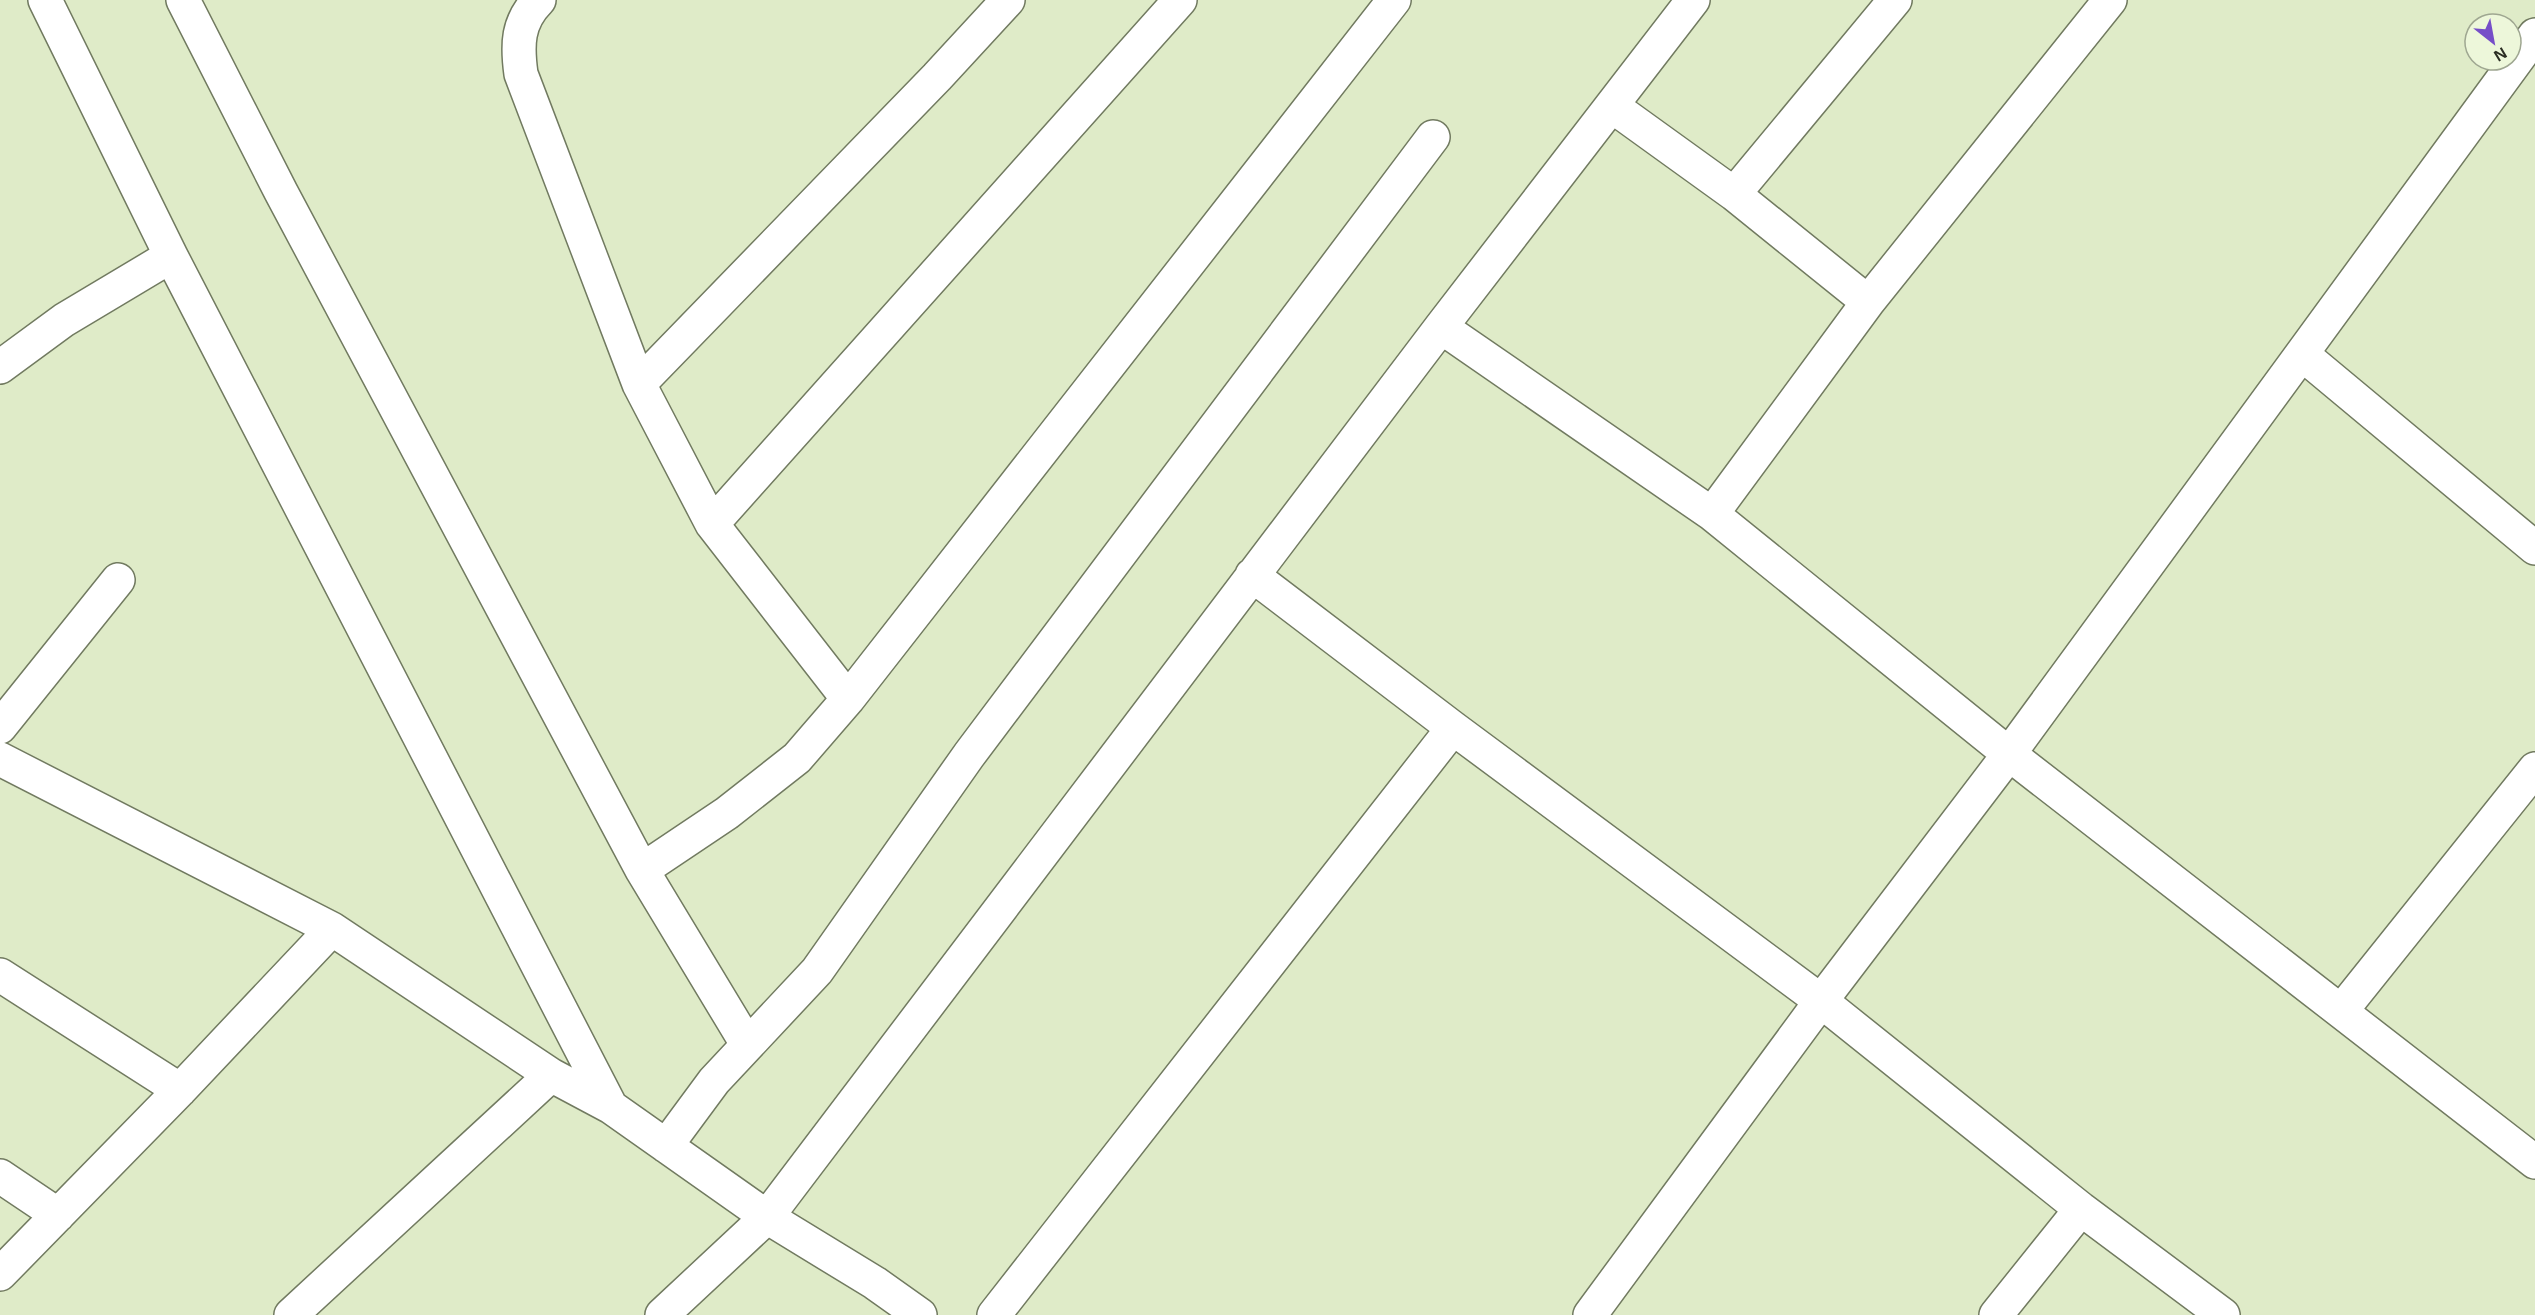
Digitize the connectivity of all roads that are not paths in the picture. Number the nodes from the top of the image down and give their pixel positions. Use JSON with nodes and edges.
{"nodes":[{"id":1,"x":45,"y":0,"type":"edge"},
{"id":2,"x":183,"y":0,"type":"edge"},
{"id":3,"x":539,"y":0,"type":"edge"},
{"id":4,"x":1008,"y":0,"type":"edge"},
{"id":5,"x":1180,"y":0,"type":"edge"},
{"id":6,"x":1394,"y":0,"type":"edge"},
{"id":7,"x":1693,"y":0,"type":"edge"},
{"id":8,"x":1895,"y":0,"type":"edge"},
{"id":9,"x":2110,"y":0,"type":"edge"},
{"id":10,"x":2535,"y":35,"type":"edge"},
{"id":11,"x":1612,"y":106,"type":"junction"},
{"id":12,"x":1433,"y":137,"type":"dead end"},
{"id":13,"x":1734,"y":194,"type":"junction"},
{"id":14,"x":171,"y":256,"type":"junction"},
{"id":15,"x":1868,"y":302,"type":"junction"},
{"id":16,"x":1441,"y":327,"type":"junction"},
{"id":17,"x":2302,"y":354,"type":"junction"},
{"id":18,"x":0,"y":368,"type":"edge"},
{"id":19,"x":639,"y":384,"type":"junction"},
{"id":20,"x":1712,"y":514,"type":"junction"},
{"id":21,"x":712,"y":524,"type":"junction"},
{"id":22,"x":2535,"y":548,"type":"edge"},
{"id":23,"x":1252,"y":575,"type":"junction"},
{"id":24,"x":118,"y":580,"type":"dead end"},
{"id":25,"x":848,"y":699,"type":"junction"},
{"id":26,"x":0,"y":727,"type":"edge"},
{"id":27,"x":1453,"y":728,"type":"junction"},
{"id":28,"x":2009,"y":754,"type":"junction"},
{"id":29,"x":0,"y":759,"type":"edge"},
{"id":30,"x":2535,"y":769,"type":"edge"},
{"id":31,"x":642,"y":870,"type":"junction"},
{"id":32,"x":332,"y":929,"type":"junction"},
{"id":33,"x":0,"y":975,"type":"edge"},
{"id":34,"x":1821,"y":1001,"type":"junction"},
{"id":35,"x":2342,"y":1010,"type":"junction"},
{"id":36,"x":747,"y":1044,"type":"junction"},
{"id":37,"x":550,"y":1075,"type":"junction"},
{"id":38,"x":180,"y":1090,"type":"junction"},
{"id":39,"x":611,"y":1107,"type":"junction"},
{"id":40,"x":666,"y":1146,"type":"junction"},
{"id":41,"x":2535,"y":1162,"type":"edge"},
{"id":42,"x":0,"y":1176,"type":"edge"},
{"id":43,"x":2081,"y":1209,"type":"junction"},
{"id":44,"x":58,"y":1215,"type":"junction"},
{"id":45,"x":767,"y":1217,"type":"junction"},
{"id":46,"x":0,"y":1274,"type":"edge"},
{"id":47,"x":291,"y":1315,"type":"edge"},
{"id":48,"x":662,"y":1315,"type":"edge"},
{"id":49,"x":920,"y":1315,"type":"edge"},
{"id":50,"x":994,"y":1315,"type":"edge"},
{"id":51,"x":1590,"y":1315,"type":"edge"},
{"id":52,"x":1996,"y":1315,"type":"edge"},
{"id":53,"x":2223,"y":1315,"type":"edge"}],
"edges":[{"from":1,"to":14,"type":"street"},
{"from":2,"to":31,"type":"street"},
{"from":3,"to":19,"type":"street"},
{"from":4,"to":19,"type":"street"},
{"from":5,"to":21,"type":"street"},
{"from":6,"to":25,"type":"street"},
{"from":7,"to":11,"type":"street"},
{"from":8,"to":13,"type":"street"},
{"from":9,"to":15,"type":"street"},
{"from":10,"to":17,"type":"street"},
{"from":11,"to":13,"type":"street"},
{"from":11,"to":16,"type":"street"},
{"from":12,"to":36,"type":"street"},
{"from":13,"to":15,"type":"street"},
{"from":14,"to":18,"type":"street"},
{"from":14,"to":39,"type":"street"},
{"from":15,"to":20,"type":"street"},
{"from":16,"to":20,"type":"street"},
{"from":16,"to":23,"type":"street"},
{"from":17,"to":22,"type":"street"},
{"from":17,"to":28,"type":"street"},
{"from":19,"to":21,"type":"street"},
{"from":20,"to":28,"type":"street"},
{"from":21,"to":25,"type":"street"},
{"from":23,"to":27,"type":"street"},
{"from":23,"to":45,"type":"street"},
{"from":24,"to":26,"type":"street"},
{"from":25,"to":31,"type":"street"},
{"from":27,"to":34,"type":"street"},
{"from":27,"to":50,"type":"street"},
{"from":28,"to":34,"type":"street"},
{"from":28,"to":35,"type":"street"},
{"from":29,"to":32,"type":"street"},
{"from":30,"to":35,"type":"street"},
{"from":31,"to":36,"type":"street"},
{"from":32,"to":37,"type":"street"},
{"from":32,"to":38,"type":"street"},
{"from":33,"to":38,"type":"street"},
{"from":34,"to":43,"type":"street"},
{"from":34,"to":51,"type":"street"},
{"from":35,"to":41,"type":"street"},
{"from":36,"to":40,"type":"street"},
{"from":37,"to":39,"type":"street"},
{"from":37,"to":47,"type":"street"},
{"from":38,"to":44,"type":"street"},
{"from":39,"to":40,"type":"street"},
{"from":40,"to":45,"type":"street"},
{"from":42,"to":44,"type":"street"},
{"from":43,"to":52,"type":"street"},
{"from":43,"to":53,"type":"street"},
{"from":44,"to":46,"type":"street"},
{"from":45,"to":48,"type":"street"},
{"from":45,"to":49,"type":"street"}]}
